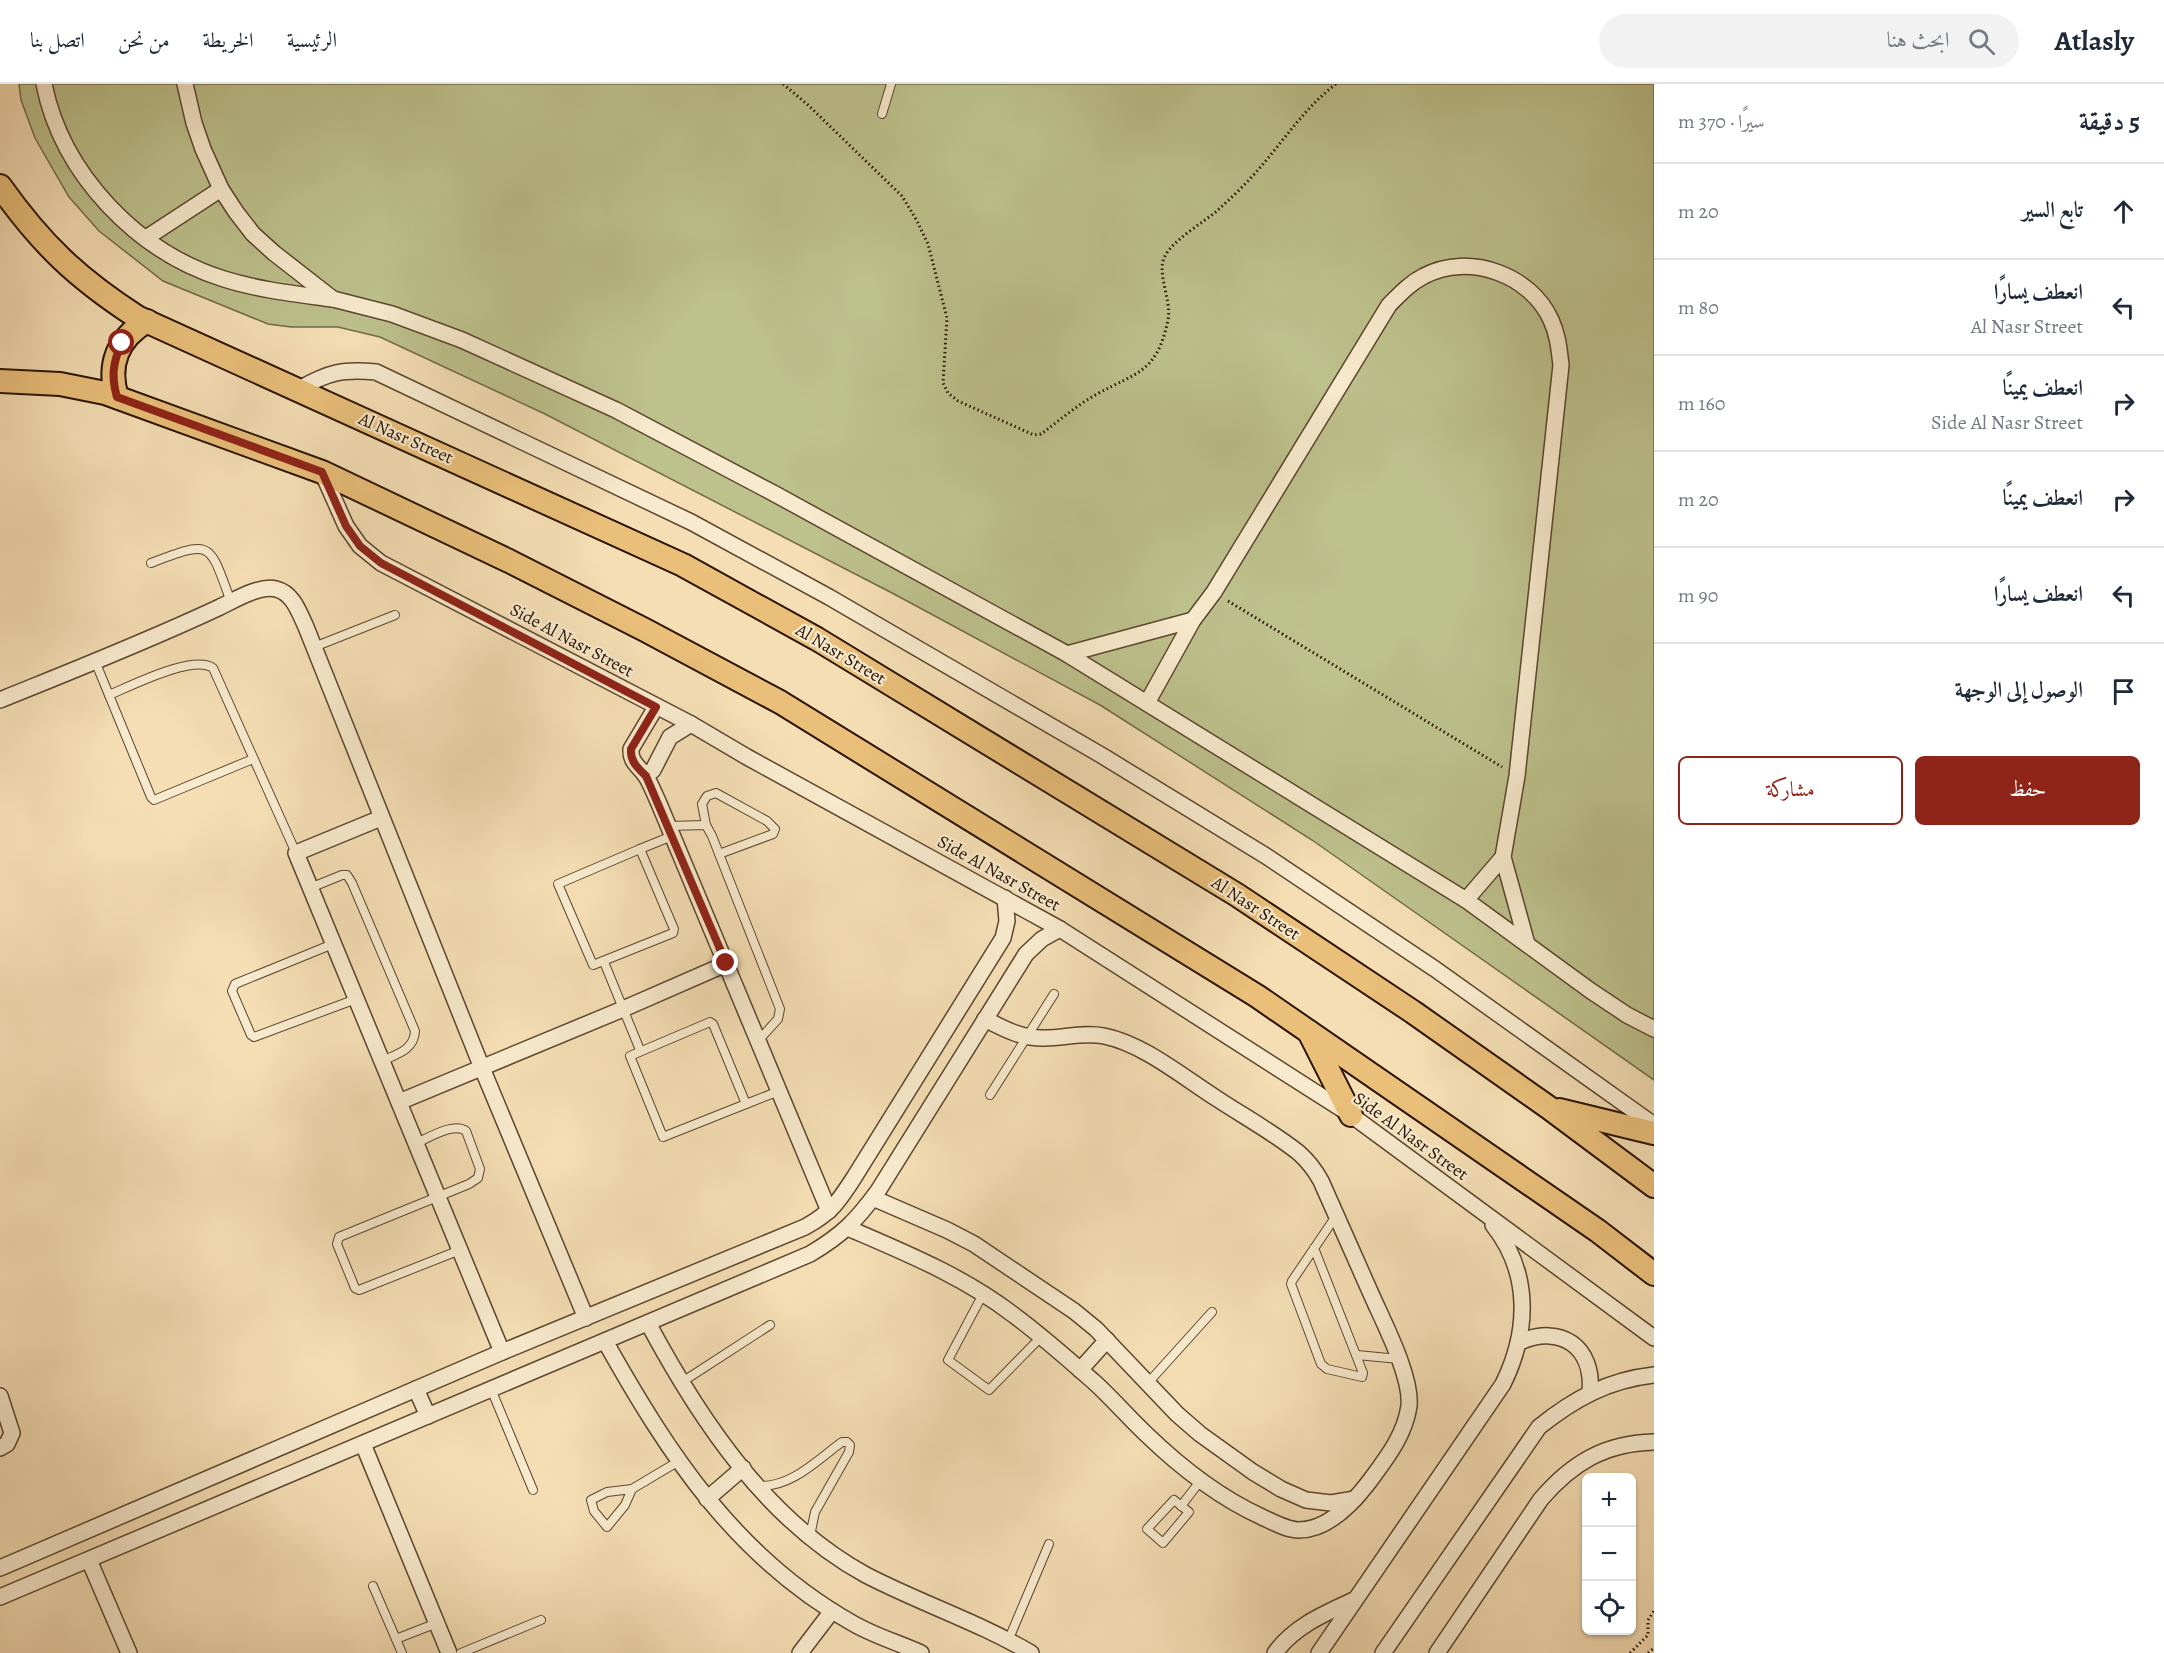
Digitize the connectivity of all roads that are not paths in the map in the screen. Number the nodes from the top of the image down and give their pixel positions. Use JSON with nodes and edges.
{"nodes":[{"id":1,"x":44,"y":84,"type":"edge"},
{"id":2,"x":185,"y":84,"type":"edge"},
{"id":3,"x":891,"y":84,"type":"edge"},
{"id":4,"x":882,"y":114,"type":"dead end"},
{"id":5,"x":0,"y":186,"type":"edge"},
{"id":6,"x":221,"y":189,"type":"junction"},
{"id":7,"x":146,"y":238,"type":"junction"},
{"id":8,"x":333,"y":299,"type":"junction"},
{"id":9,"x":147,"y":321,"type":"junction"},
{"id":10,"x":0,"y":381,"type":"edge"},
{"id":11,"x":299,"y":389,"type":"junction"},
{"id":12,"x":117,"y":397,"type":"junction"},
{"id":13,"x":322,"y":472,"type":"junction"},
{"id":14,"x":151,"y":563,"type":"dead end"},
{"id":15,"x":231,"y":602,"type":"junction"},
{"id":16,"x":395,"y":615,"type":"dead end"},
{"id":17,"x":1194,"y":620,"type":"junction"},
{"id":18,"x":314,"y":647,"type":"junction"},
{"id":19,"x":1067,"y":654,"type":"junction"},
{"id":20,"x":95,"y":661,"type":"junction"},
{"id":21,"x":109,"y":695,"type":"junction"},
{"id":22,"x":0,"y":700,"type":"edge"},
{"id":23,"x":1147,"y":703,"type":"junction"},
{"id":24,"x":656,"y":707,"type":"junction"},
{"id":25,"x":691,"y":724,"type":"junction"},
{"id":26,"x":254,"y":759,"type":"junction"},
{"id":27,"x":646,"y":776,"type":"junction"},
{"id":28,"x":381,"y":818,"type":"junction"},
{"id":29,"x":706,"y":825,"type":"junction"},
{"id":30,"x":670,"y":831,"type":"junction"},
{"id":31,"x":640,"y":849,"type":"junction"},
{"id":32,"x":296,"y":853,"type":"junction"},
{"id":33,"x":719,"y":854,"type":"junction"},
{"id":34,"x":1503,"y":856,"type":"junction"},
{"id":35,"x":310,"y":888,"type":"junction"},
{"id":36,"x":1005,"y":898,"type":"junction"},
{"id":37,"x":1466,"y":900,"type":"junction"},
{"id":38,"x":1060,"y":929,"type":"junction"},
{"id":39,"x":333,"y":944,"type":"junction"},
{"id":40,"x":1527,"y":944,"type":"junction"},
{"id":41,"x":604,"y":962,"type":"junction"},
{"id":42,"x":726,"y":963,"type":"junction"},
{"id":43,"x":972,"y":988,"type":"junction"},
{"id":44,"x":1054,"y":994,"type":"dead end"},
{"id":45,"x":356,"y":999,"type":"junction"},
{"id":46,"x":996,"y":1002,"type":"junction"},
{"id":47,"x":623,"y":1009,"type":"junction"},
{"id":48,"x":985,"y":1019,"type":"junction"},
{"id":49,"x":1654,"y":1029,"type":"edge"},
{"id":50,"x":1309,"y":1031,"type":"junction"},
{"id":51,"x":1027,"y":1037,"type":"junction"},
{"id":52,"x":758,"y":1041,"type":"junction"},
{"id":53,"x":640,"y":1050,"type":"junction"},
{"id":54,"x":382,"y":1061,"type":"junction"},
{"id":55,"x":482,"y":1068,"type":"junction"},
{"id":56,"x":779,"y":1091,"type":"junction"},
{"id":57,"x":990,"y":1095,"type":"dead end"},
{"id":58,"x":399,"y":1102,"type":"junction"},
{"id":59,"x":746,"y":1104,"type":"junction"},
{"id":60,"x":1548,"y":1107,"type":"junction"},
{"id":61,"x":1351,"y":1115,"type":"junction"},
{"id":62,"x":1654,"y":1125,"type":"edge"},
{"id":63,"x":1654,"y":1133,"type":"edge"},
{"id":64,"x":416,"y":1143,"type":"junction"},
{"id":65,"x":1654,"y":1186,"type":"edge"},
{"id":66,"x":439,"y":1197,"type":"junction"},
{"id":67,"x":873,"y":1198,"type":"junction"},
{"id":68,"x":829,"y":1211,"type":"junction"},
{"id":69,"x":1483,"y":1213,"type":"junction"},
{"id":70,"x":1336,"y":1215,"type":"junction"},
{"id":71,"x":848,"y":1228,"type":"junction"},
{"id":72,"x":1314,"y":1248,"type":"junction"},
{"id":73,"x":460,"y":1250,"type":"junction"},
{"id":74,"x":1654,"y":1274,"type":"edge"},
{"id":75,"x":983,"y":1294,"type":"junction"},
{"id":76,"x":1212,"y":1312,"type":"dead end"},
{"id":77,"x":586,"y":1318,"type":"junction"},
{"id":78,"x":648,"y":1323,"type":"junction"},
{"id":79,"x":770,"y":1325,"type":"dead end"},
{"id":80,"x":1041,"y":1337,"type":"junction"},
{"id":81,"x":1654,"y":1338,"type":"edge"},
{"id":82,"x":1107,"y":1340,"type":"junction"},
{"id":83,"x":605,"y":1341,"type":"junction"},
{"id":84,"x":1520,"y":1342,"type":"junction"},
{"id":85,"x":502,"y":1352,"type":"junction"},
{"id":86,"x":1357,"y":1355,"type":"junction"},
{"id":87,"x":1398,"y":1359,"type":"junction"},
{"id":88,"x":1080,"y":1370,"type":"junction"},
{"id":89,"x":1654,"y":1375,"type":"edge"},
{"id":90,"x":682,"y":1382,"type":"junction"},
{"id":91,"x":1147,"y":1384,"type":"junction"},
{"id":92,"x":416,"y":1389,"type":"junction"},
{"id":93,"x":491,"y":1389,"type":"junction"},
{"id":94,"x":1590,"y":1392,"type":"junction"},
{"id":95,"x":0,"y":1396,"type":"edge"},
{"id":96,"x":428,"y":1416,"type":"junction"},
{"id":97,"x":1654,"y":1442,"type":"edge"},
{"id":98,"x":363,"y":1444,"type":"junction"},
{"id":99,"x":0,"y":1448,"type":"edge"},
{"id":100,"x":679,"y":1461,"type":"junction"},
{"id":101,"x":742,"y":1468,"type":"junction"},
{"id":102,"x":1201,"y":1480,"type":"junction"},
{"id":103,"x":759,"y":1486,"type":"junction"},
{"id":104,"x":632,"y":1489,"type":"junction"},
{"id":105,"x":533,"y":1490,"type":"dead end"},
{"id":106,"x":1355,"y":1498,"type":"junction"},
{"id":107,"x":707,"y":1499,"type":"junction"},
{"id":108,"x":1306,"y":1500,"type":"junction"},
{"id":109,"x":1181,"y":1506,"type":"junction"},
{"id":110,"x":1299,"y":1530,"type":"junction"},
{"id":111,"x":809,"y":1538,"type":"junction"},
{"id":112,"x":1049,"y":1544,"type":"dead end"},
{"id":113,"x":89,"y":1560,"type":"junction"},
{"id":114,"x":0,"y":1568,"type":"edge"},
{"id":115,"x":0,"y":1574,"type":"edge"},
{"id":116,"x":373,"y":1586,"type":"dead end"},
{"id":117,"x":4,"y":1596,"type":"edge"},
{"id":118,"x":1354,"y":1600,"type":"junction"},
{"id":119,"x":832,"y":1611,"type":"junction"},
{"id":120,"x":541,"y":1620,"type":"dead end"},
{"id":121,"x":437,"y":1623,"type":"junction"},
{"id":122,"x":812,"y":1636,"type":"junction"},
{"id":123,"x":396,"y":1639,"type":"junction"},
{"id":124,"x":1008,"y":1641,"type":"junction"},
{"id":125,"x":129,"y":1653,"type":"edge"},
{"id":126,"x":402,"y":1653,"type":"edge"},
{"id":127,"x":449,"y":1653,"type":"edge"},
{"id":128,"x":461,"y":1653,"type":"edge"},
{"id":129,"x":800,"y":1653,"type":"edge"},
{"id":130,"x":811,"y":1653,"type":"edge"},
{"id":131,"x":921,"y":1653,"type":"edge"},
{"id":132,"x":1031,"y":1653,"type":"edge"},
{"id":133,"x":1275,"y":1653,"type":"edge"},
{"id":134,"x":1319,"y":1653,"type":"edge"},
{"id":135,"x":1383,"y":1653,"type":"edge"},
{"id":136,"x":1437,"y":1653,"type":"edge"}],
"edges":[{"from":1,"to":7,"type":"street"},
{"from":2,"to":6,"type":"street"},
{"from":3,"to":4,"type":"lane"},
{"from":5,"to":9,"type":"main road","name":"Al Nasr Street"},
{"from":6,"to":7,"type":"street"},
{"from":6,"to":8,"type":"street"},
{"from":7,"to":8,"type":"street"},
{"from":8,"to":19,"type":"street"},
{"from":9,"to":11,"type":"main road","name":"Al Nasr Street"},
{"from":9,"to":12,"type":"main road"},
{"from":10,"to":12,"type":"main road"},
{"from":11,"to":60,"type":"main road","name":"Al Nasr Street"},
{"from":11,"to":62,"type":"street"},
{"from":12,"to":13,"type":"main road"},
{"from":13,"to":24,"type":"street","name":"Side Al Nasr Street"},
{"from":13,"to":50,"type":"main road"},
{"from":14,"to":15,"type":"lane"},
{"from":15,"to":18,"type":"street"},
{"from":15,"to":20,"type":"street"},
{"from":16,"to":18,"type":"lane"},
{"from":17,"to":19,"type":"street"},
{"from":17,"to":23,"type":"street"},
{"from":17,"to":34,"type":"street"},
{"from":18,"to":28,"type":"street"},
{"from":19,"to":23,"type":"street"},
{"from":20,"to":21,"type":"lane"},
{"from":20,"to":22,"type":"street"},
{"from":21,"to":26,"type":"lane"},
{"from":21,"to":26,"type":"lane"},
{"from":23,"to":37,"type":"street"},
{"from":24,"to":25,"type":"street","name":"Side Al Nasr Street"},
{"from":24,"to":27,"type":"street"},
{"from":25,"to":27,"type":"street"},
{"from":25,"to":36,"type":"street","name":"Side Al Nasr Street"},
{"from":26,"to":32,"type":"lane"},
{"from":27,"to":30,"type":"street"},
{"from":28,"to":32,"type":"street"},
{"from":28,"to":55,"type":"street"},
{"from":29,"to":30,"type":"lane"},
{"from":29,"to":33,"type":"lane"},
{"from":29,"to":33,"type":"lane"},
{"from":30,"to":31,"type":"lane"},
{"from":30,"to":42,"type":"street"},
{"from":31,"to":41,"type":"lane"},
{"from":31,"to":41,"type":"lane"},
{"from":32,"to":35,"type":"street"},
{"from":33,"to":52,"type":"lane"},
{"from":34,"to":37,"type":"street"},
{"from":34,"to":40,"type":"street"},
{"from":35,"to":39,"type":"street"},
{"from":35,"to":54,"type":"lane"},
{"from":36,"to":38,"type":"street","name":"Side Al Nasr Street"},
{"from":36,"to":43,"type":"street"},
{"from":37,"to":40,"type":"street"},
{"from":38,"to":46,"type":"street"},
{"from":38,"to":61,"type":"street","name":"Side Al Nasr Street"},
{"from":39,"to":45,"type":"street"},
{"from":39,"to":45,"type":"lane"},
{"from":40,"to":49,"type":"street"},
{"from":41,"to":47,"type":"lane"},
{"from":42,"to":47,"type":"street"},
{"from":42,"to":52,"type":"street"},
{"from":43,"to":46,"type":"street"},
{"from":43,"to":68,"type":"street"},
{"from":44,"to":51,"type":"lane"},
{"from":45,"to":54,"type":"street"},
{"from":46,"to":48,"type":"street"},
{"from":47,"to":53,"type":"lane"},
{"from":47,"to":55,"type":"street"},
{"from":48,"to":51,"type":"street"},
{"from":48,"to":67,"type":"street"},
{"from":50,"to":61,"type":"main road"},
{"from":50,"to":74,"type":"main road"},
{"from":51,"to":57,"type":"lane"},
{"from":51,"to":70,"type":"street"},
{"from":52,"to":56,"type":"street"},
{"from":53,"to":59,"type":"lane"},
{"from":53,"to":59,"type":"lane"},
{"from":54,"to":58,"type":"street"},
{"from":55,"to":58,"type":"street"},
{"from":55,"to":77,"type":"street"},
{"from":56,"to":59,"type":"lane"},
{"from":56,"to":68,"type":"street"},
{"from":58,"to":64,"type":"street"},
{"from":60,"to":63,"type":"main road"},
{"from":60,"to":65,"type":"main road","name":"Al Nasr Street"},
{"from":61,"to":69,"type":"street","name":"Side Al Nasr Street"},
{"from":64,"to":66,"type":"street"},
{"from":64,"to":66,"type":"lane"},
{"from":66,"to":73,"type":"street"},
{"from":66,"to":73,"type":"lane"},
{"from":67,"to":71,"type":"street"},
{"from":67,"to":82,"type":"street"},
{"from":68,"to":77,"type":"street"},
{"from":69,"to":81,"type":"street","name":"Side Al Nasr Street"},
{"from":69,"to":84,"type":"street"},
{"from":70,"to":72,"type":"lane"},
{"from":70,"to":87,"type":"street"},
{"from":71,"to":75,"type":"street"},
{"from":71,"to":78,"type":"street"},
{"from":72,"to":86,"type":"lane"},
{"from":72,"to":86,"type":"lane"},
{"from":73,"to":85,"type":"street"},
{"from":75,"to":80,"type":"street"},
{"from":75,"to":80,"type":"lane"},
{"from":76,"to":91,"type":"lane"},
{"from":77,"to":85,"type":"street"},
{"from":78,"to":83,"type":"street"},
{"from":78,"to":90,"type":"street"},
{"from":79,"to":90,"type":"lane"},
{"from":80,"to":88,"type":"street"},
{"from":82,"to":88,"type":"street"},
{"from":82,"to":91,"type":"street"},
{"from":83,"to":93,"type":"street"},
{"from":83,"to":100,"type":"street"},
{"from":84,"to":94,"type":"street"},
{"from":84,"to":118,"type":"street"},
{"from":85,"to":92,"type":"street"},
{"from":86,"to":87,"type":"lane"},
{"from":87,"to":106,"type":"street"},
{"from":88,"to":102,"type":"street"},
{"from":89,"to":94,"type":"street"},
{"from":90,"to":101,"type":"street"},
{"from":91,"to":108,"type":"street"},
{"from":92,"to":96,"type":"street"},
{"from":92,"to":114,"type":"street"},
{"from":93,"to":96,"type":"street"},
{"from":93,"to":105,"type":"lane"},
{"from":94,"to":135,"type":"street"},
{"from":95,"to":99,"type":"street"},
{"from":96,"to":98,"type":"street"},
{"from":97,"to":136,"type":"street"},
{"from":98,"to":113,"type":"street"},
{"from":98,"to":121,"type":"street"},
{"from":100,"to":104,"type":"lane"},
{"from":100,"to":107,"type":"street"},
{"from":101,"to":103,"type":"street"},
{"from":101,"to":107,"type":"street"},
{"from":102,"to":109,"type":"lane"},
{"from":102,"to":110,"type":"street"},
{"from":103,"to":111,"type":"street"},
{"from":103,"to":111,"type":"lane"},
{"from":104,"to":104,"type":"lane"},
{"from":106,"to":108,"type":"street"},
{"from":106,"to":110,"type":"street"},
{"from":107,"to":119,"type":"street"},
{"from":108,"to":110,"type":"street"},
{"from":109,"to":109,"type":"lane"},
{"from":111,"to":124,"type":"street"},
{"from":112,"to":124,"type":"lane"},
{"from":113,"to":117,"type":"street"},
{"from":113,"to":125,"type":"street"},
{"from":115,"to":117,"type":"street"},
{"from":116,"to":123,"type":"lane"},
{"from":118,"to":133,"type":"street"},
{"from":118,"to":134,"type":"street"},
{"from":119,"to":122,"type":"street"},
{"from":119,"to":131,"type":"street"},
{"from":120,"to":128,"type":"lane"},
{"from":121,"to":123,"type":"lane"},
{"from":121,"to":127,"type":"street"},
{"from":122,"to":129,"type":"street"},
{"from":122,"to":130,"type":"lane"},
{"from":123,"to":126,"type":"lane"},
{"from":124,"to":132,"type":"street"}]}
